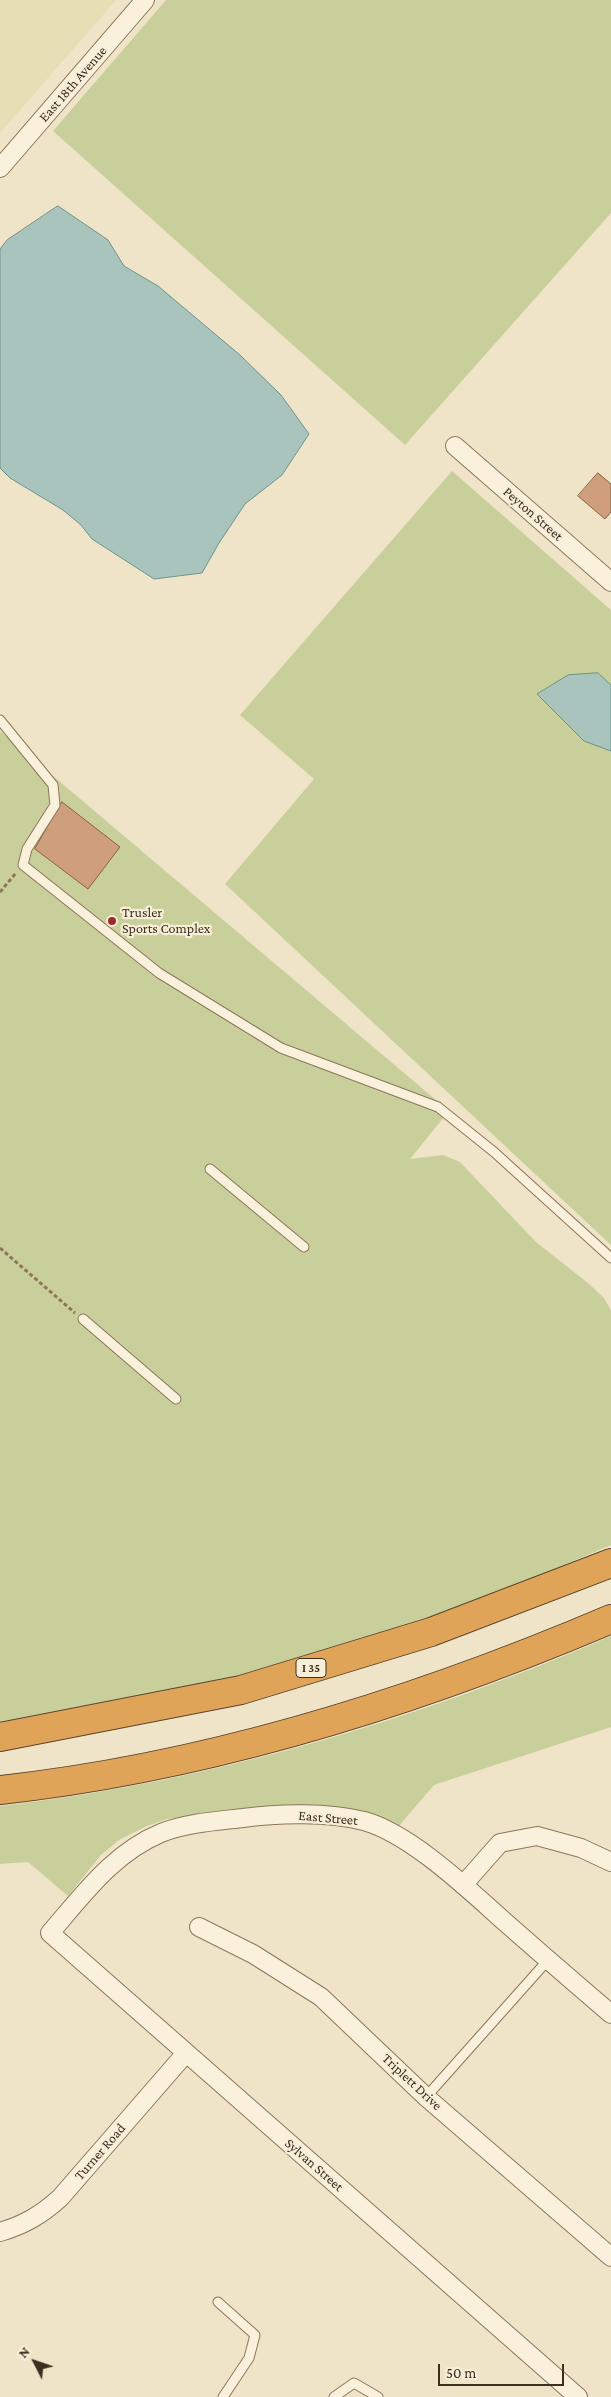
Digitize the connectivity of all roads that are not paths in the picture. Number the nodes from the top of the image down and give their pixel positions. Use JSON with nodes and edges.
{"nodes":[{"id":1,"x":145,"y":0,"type":"edge"},
{"id":2,"x":0,"y":168,"type":"edge"},
{"id":3,"x":455,"y":446,"type":"dead end"},
{"id":4,"x":611,"y":582,"type":"edge"},
{"id":5,"x":0,"y":720,"type":"edge"},
{"id":6,"x":210,"y":1169,"type":"dead end"},
{"id":7,"x":304,"y":1247,"type":"dead end"},
{"id":8,"x":611,"y":1258,"type":"edge"},
{"id":9,"x":83,"y":1319,"type":"road end"},
{"id":10,"x":176,"y":1399,"type":"dead end"},
{"id":11,"x":611,"y":1563,"type":"edge"},
{"id":12,"x":611,"y":1619,"type":"edge"},
{"id":13,"x":0,"y":1737,"type":"edge"},
{"id":14,"x":0,"y":1790,"type":"edge"},
{"id":15,"x":611,"y":1862,"type":"edge"},
{"id":16,"x":463,"y":1885,"type":"junction"},
{"id":17,"x":199,"y":1927,"type":"dead end"},
{"id":18,"x":50,"y":1933,"type":"joint"},
{"id":19,"x":548,"y":1960,"type":"junction"},
{"id":20,"x":611,"y":2014,"type":"edge"},
{"id":21,"x":186,"y":2053,"type":"junction"},
{"id":22,"x":426,"y":2097,"type":"junction"},
{"id":23,"x":0,"y":2232,"type":"edge"},
{"id":24,"x":611,"y":2257,"type":"edge"},
{"id":25,"x":218,"y":2302,"type":"dead end"},
{"id":26,"x":223,"y":2397,"type":"edge"},
{"id":27,"x":334,"y":2397,"type":"edge"},
{"id":28,"x":378,"y":2397,"type":"edge"},
{"id":29,"x":578,"y":2397,"type":"edge"}],
"edges":[{"from":1,"to":2,"type":"street","name":"East 18th Avenue"},
{"from":3,"to":4,"type":"street","name":"Peyton Street"},
{"from":5,"to":8,"type":"lane"},
{"from":6,"to":7,"type":"lane"},
{"from":9,"to":10,"type":"lane"},
{"from":11,"to":13,"type":"highway","number":"I 35"},
{"from":12,"to":14,"type":"highway"},
{"from":15,"to":16,"type":"street"},
{"from":16,"to":18,"type":"street","name":"East Street"},
{"from":16,"to":19,"type":"street","name":"East Street"},
{"from":17,"to":22,"type":"street","name":"Triplett Drive"},
{"from":18,"to":21,"type":"street","name":"Sylvan Street"},
{"from":19,"to":20,"type":"street","name":"East Street"},
{"from":19,"to":22,"type":"lane"},
{"from":21,"to":23,"type":"street","name":"Turner Road"},
{"from":21,"to":29,"type":"street","name":"Sylvan Street"},
{"from":22,"to":24,"type":"street","name":"Triplett Drive"},
{"from":25,"to":26,"type":"lane"},
{"from":27,"to":28,"type":"lane"}]}
